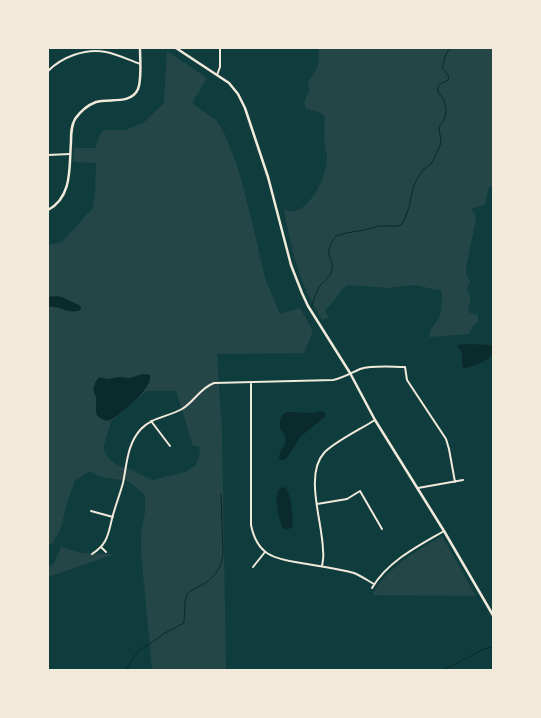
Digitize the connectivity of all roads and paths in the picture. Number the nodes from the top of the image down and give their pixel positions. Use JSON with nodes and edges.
{"nodes":[{"id":1,"x":140,"y":48,"type":"edge"},
{"id":2,"x":176,"y":48,"type":"edge"},
{"id":3,"x":220,"y":48,"type":"edge"},
{"id":4,"x":140,"y":64,"type":"junction"},
{"id":5,"x":48,"y":66,"type":"edge"},
{"id":6,"x":50,"y":69,"type":"junction"},
{"id":7,"x":48,"y":72,"type":"edge"},
{"id":8,"x":217,"y":75,"type":"junction"},
{"id":9,"x":48,"y":154,"type":"edge"},
{"id":10,"x":70,"y":154,"type":"junction"},
{"id":11,"x":48,"y":210,"type":"edge"},
{"id":12,"x":350,"y":373,"type":"junction"},
{"id":13,"x":251,"y":382,"type":"junction"},
{"id":14,"x":375,"y":420,"type":"junction"},
{"id":15,"x":151,"y":421,"type":"junction"},
{"id":16,"x":170,"y":446,"type":"dead end"},
{"id":17,"x":462,"y":480,"type":"dead end"},
{"id":18,"x":455,"y":482,"type":"junction"},
{"id":19,"x":418,"y":488,"type":"junction"},
{"id":20,"x":317,"y":504,"type":"junction"},
{"id":21,"x":91,"y":511,"type":"dead end"},
{"id":22,"x":113,"y":517,"type":"junction"},
{"id":23,"x":382,"y":529,"type":"dead end"},
{"id":24,"x":444,"y":531,"type":"junction"},
{"id":25,"x":101,"y":547,"type":"junction"},
{"id":26,"x":106,"y":552,"type":"dead end"},
{"id":27,"x":265,"y":552,"type":"junction"},
{"id":28,"x":92,"y":554,"type":"dead end"},
{"id":29,"x":253,"y":567,"type":"dead end"},
{"id":30,"x":322,"y":567,"type":"junction"},
{"id":31,"x":374,"y":584,"type":"junction"},
{"id":32,"x":372,"y":588,"type":"dead end"},
{"id":33,"x":494,"y":617,"type":"edge"}],
"edges":[{"from":1,"to":4,"type":"street"},
{"from":2,"to":8,"type":"street"},
{"from":3,"to":8,"type":"street"},
{"from":4,"to":6,"type":"street"},
{"from":4,"to":10,"type":"street"},
{"from":5,"to":6,"type":"street"},
{"from":6,"to":7,"type":"street"},
{"from":8,"to":12,"type":"street"},
{"from":9,"to":10,"type":"street"},
{"from":10,"to":11,"type":"street"},
{"from":12,"to":13,"type":"street"},
{"from":12,"to":14,"type":"street"},
{"from":12,"to":18,"type":"street"},
{"from":13,"to":15,"type":"street"},
{"from":13,"to":27,"type":"street"},
{"from":14,"to":19,"type":"street"},
{"from":14,"to":20,"type":"street"},
{"from":15,"to":16,"type":"street"},
{"from":15,"to":22,"type":"street"},
{"from":17,"to":18,"type":"street"},
{"from":18,"to":19,"type":"street"},
{"from":19,"to":24,"type":"street"},
{"from":20,"to":23,"type":"street"},
{"from":20,"to":30,"type":"street"},
{"from":21,"to":22,"type":"street"},
{"from":22,"to":25,"type":"street"},
{"from":24,"to":31,"type":"street"},
{"from":24,"to":33,"type":"street"},
{"from":25,"to":26,"type":"street"},
{"from":25,"to":28,"type":"street"},
{"from":27,"to":29,"type":"street"},
{"from":27,"to":30,"type":"street"},
{"from":30,"to":31,"type":"street"},
{"from":31,"to":32,"type":"street"}]}
